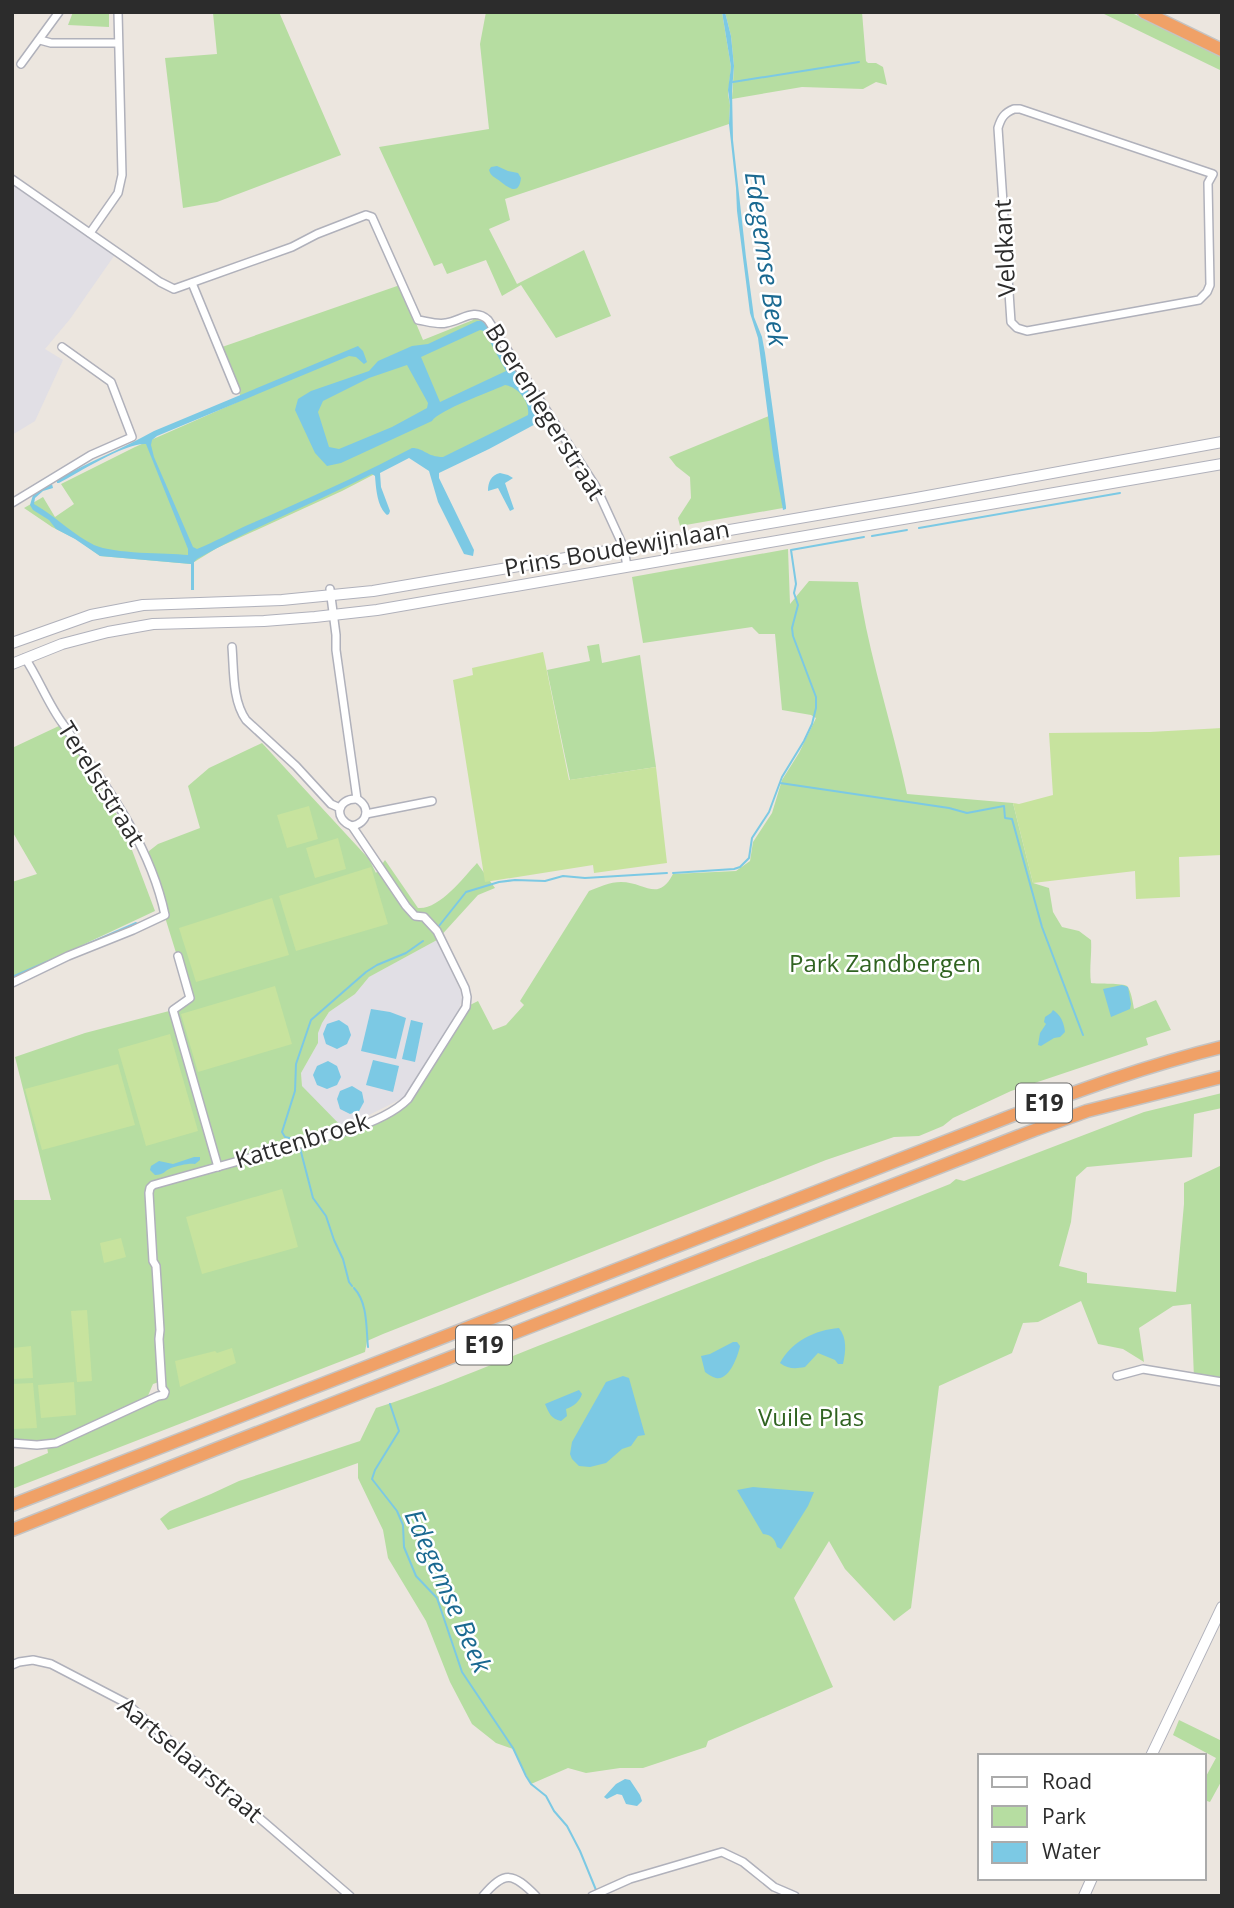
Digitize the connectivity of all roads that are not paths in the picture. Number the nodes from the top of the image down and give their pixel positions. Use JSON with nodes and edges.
{"nodes":[{"id":1,"x":59,"y":12,"type":"edge"},
{"id":2,"x":118,"y":12,"type":"edge"},
{"id":3,"x":1144,"y":12,"type":"edge"},
{"id":4,"x":40,"y":40,"type":"junction"},
{"id":5,"x":118,"y":43,"type":"junction"},
{"id":6,"x":1222,"y":50,"type":"edge"},
{"id":7,"x":21,"y":64,"type":"dead end"},
{"id":8,"x":1213,"y":174,"type":"junction"},
{"id":9,"x":1222,"y":177,"type":"edge"},
{"id":10,"x":12,"y":180,"type":"edge"},
{"id":11,"x":90,"y":233,"type":"junction"},
{"id":12,"x":192,"y":283,"type":"junction"},
{"id":13,"x":62,"y":347,"type":"dead end"},
{"id":14,"x":236,"y":390,"type":"dead end"},
{"id":15,"x":1222,"y":442,"type":"edge"},
{"id":16,"x":1222,"y":464,"type":"edge"},
{"id":17,"x":12,"y":503,"type":"edge"},
{"id":18,"x":624,"y":548,"type":"junction"},
{"id":19,"x":627,"y":567,"type":"junction"},
{"id":20,"x":331,"y":592,"type":"junction"},
{"id":21,"x":334,"y":619,"type":"junction"},
{"id":22,"x":12,"y":643,"type":"edge"},
{"id":23,"x":232,"y":647,"type":"dead end"},
{"id":24,"x":25,"y":658,"type":"junction"},
{"id":25,"x":12,"y":664,"type":"edge"},
{"id":26,"x":358,"y":799,"type":"junction"},
{"id":27,"x":432,"y":801,"type":"dead end"},
{"id":28,"x":340,"y":808,"type":"junction"},
{"id":29,"x":366,"y":814,"type":"junction"},
{"id":30,"x":352,"y":825,"type":"junction"},
{"id":31,"x":178,"y":956,"type":"dead end"},
{"id":32,"x":12,"y":983,"type":"edge"},
{"id":33,"x":1222,"y":1047,"type":"edge"},
{"id":34,"x":1222,"y":1077,"type":"edge"},
{"id":35,"x":218,"y":1167,"type":"junction"},
{"id":36,"x":1117,"y":1376,"type":"dead end"},
{"id":37,"x":1222,"y":1382,"type":"edge"},
{"id":38,"x":12,"y":1443,"type":"edge"},
{"id":39,"x":12,"y":1504,"type":"edge"},
{"id":40,"x":12,"y":1530,"type":"edge"},
{"id":41,"x":1222,"y":1607,"type":"edge"},
{"id":42,"x":12,"y":1665,"type":"edge"},
{"id":43,"x":1152,"y":1754,"type":"edge"},
{"id":44,"x":1092,"y":1880,"type":"edge"},
{"id":45,"x":596,"y":1893,"type":"edge"},
{"id":46,"x":350,"y":1896,"type":"edge"},
{"id":47,"x":483,"y":1896,"type":"edge"},
{"id":48,"x":536,"y":1896,"type":"edge"},
{"id":49,"x":795,"y":1896,"type":"edge"},
{"id":50,"x":1084,"y":1896,"type":"edge"}],
"edges":[{"from":1,"to":4,"type":"street"},
{"from":2,"to":5,"type":"street"},
{"from":3,"to":6,"type":"highway"},
{"from":4,"to":5,"type":"street"},
{"from":4,"to":7,"type":"street"},
{"from":5,"to":11,"type":"street"},
{"from":8,"to":8,"type":"street","name":"Veldkant"},
{"from":8,"to":9,"type":"street","name":"Veldkant"},
{"from":10,"to":11,"type":"street","name":"Boerenlegerstraat"},
{"from":11,"to":12,"type":"street","name":"Boerenlegerstraat"},
{"from":12,"to":14,"type":"street"},
{"from":12,"to":18,"type":"street","name":"Boerenlegerstraat"},
{"from":13,"to":17,"type":"street"},
{"from":15,"to":18,"type":"main road","name":"Prins Boudewijnlaan"},
{"from":16,"to":19,"type":"main road","name":"Prins Boudewijnlaan"},
{"from":18,"to":19,"type":"street"},
{"from":18,"to":20,"type":"main road","name":"Prins Boudewijnlaan"},
{"from":19,"to":21,"type":"main road","name":"Prins Boudewijnlaan"},
{"from":20,"to":21,"type":"street"},
{"from":20,"to":22,"type":"main road","name":"Prins Boudewijnlaan"},
{"from":21,"to":24,"type":"main road","name":"Prins Boudewijnlaan"},
{"from":21,"to":26,"type":"street"},
{"from":23,"to":28,"type":"street","name":"Kattenbroek"},
{"from":24,"to":25,"type":"main road","name":"Prins Boudewijnlaan"},
{"from":24,"to":32,"type":"street","name":"Terelststraat"},
{"from":26,"to":28,"type":"street"},
{"from":26,"to":29,"type":"street"},
{"from":27,"to":29,"type":"street"},
{"from":28,"to":30,"type":"street","name":"Kattenbroek"},
{"from":29,"to":30,"type":"street"},
{"from":30,"to":35,"type":"street","name":"Kattenbroek"},
{"from":31,"to":35,"type":"street"},
{"from":33,"to":39,"type":"highway","number":"E19"},
{"from":34,"to":40,"type":"highway","number":"E19"},
{"from":35,"to":38,"type":"street","name":"Kattenbroek"},
{"from":36,"to":37,"type":"street"},
{"from":41,"to":43,"type":"main road"},
{"from":42,"to":46,"type":"street","name":"Aartselaarstraat"},
{"from":44,"to":50,"type":"main road"},
{"from":45,"to":49,"type":"street"},
{"from":47,"to":48,"type":"street"}]}
